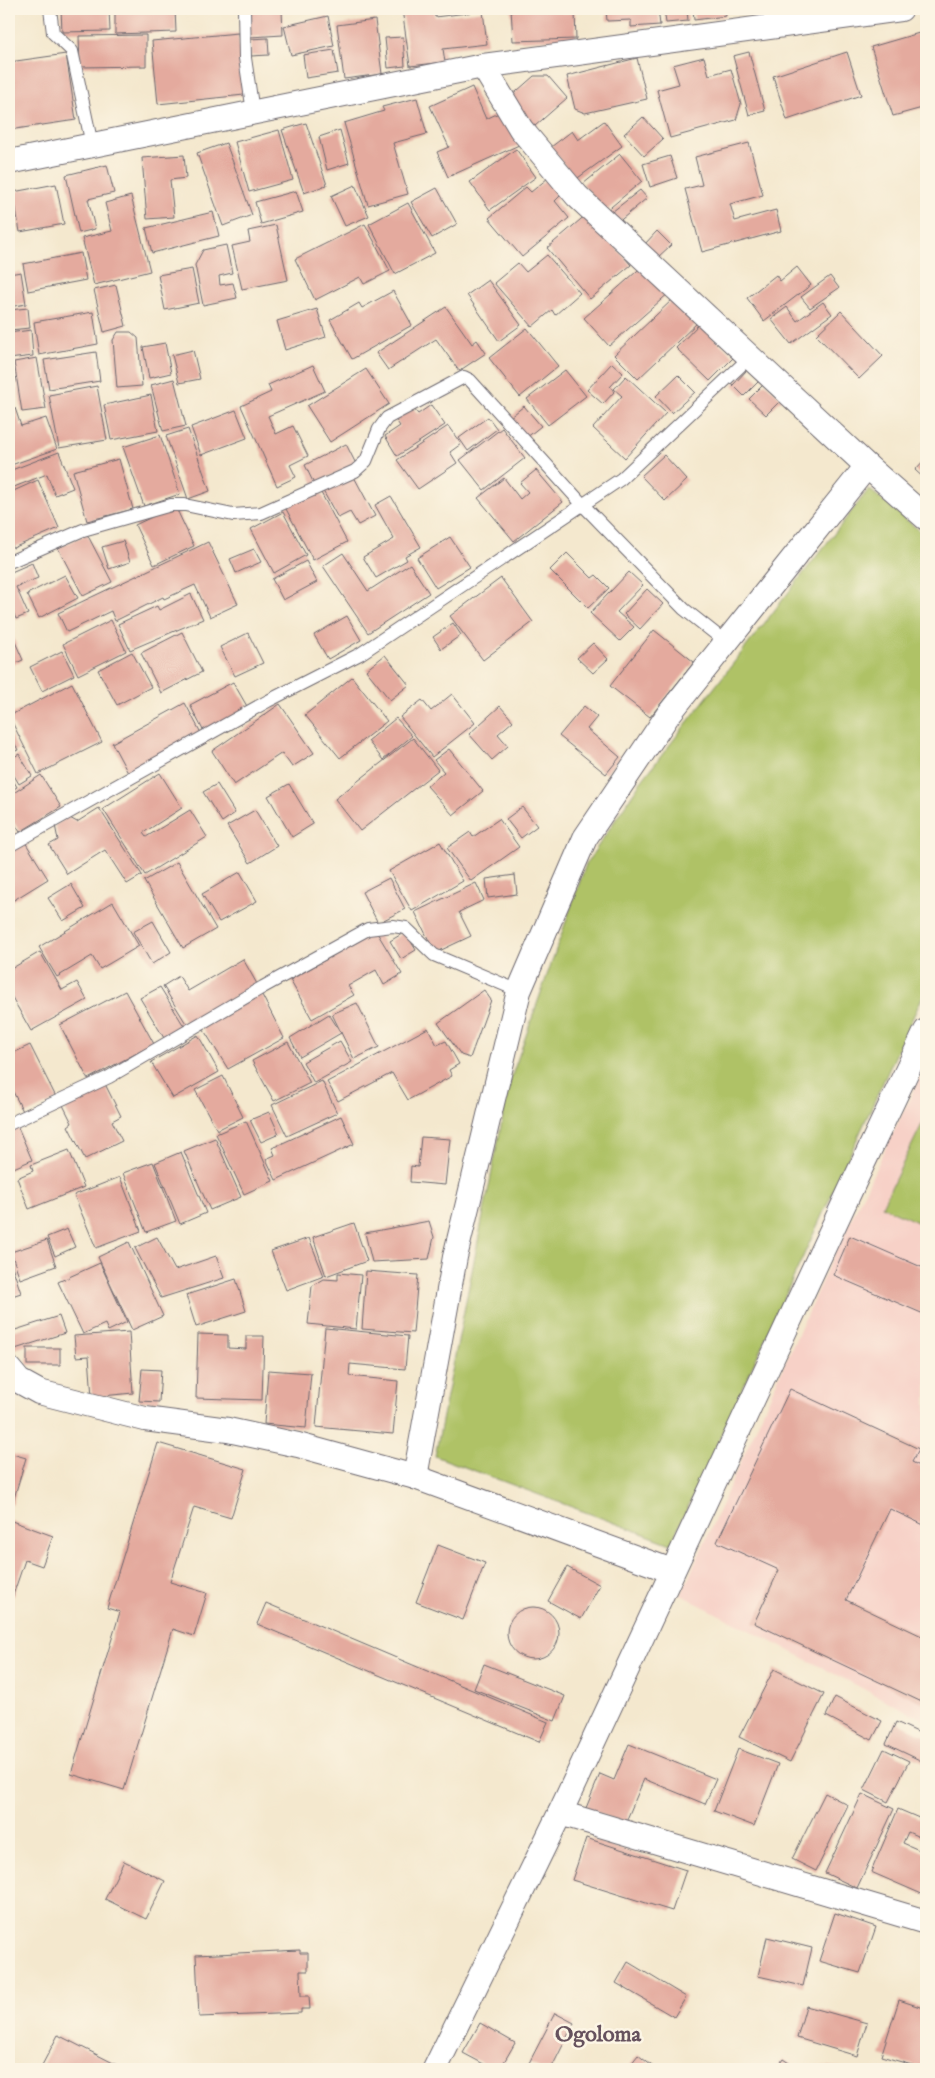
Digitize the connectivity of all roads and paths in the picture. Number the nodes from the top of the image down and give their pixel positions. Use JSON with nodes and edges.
{"nodes":[{"id":1,"x":50,"y":9,"type":"edge"},
{"id":2,"x":244,"y":9,"type":"edge"},
{"id":3,"x":902,"y":9,"type":"edge"},
{"id":4,"x":483,"y":66,"type":"junction"},
{"id":5,"x":254,"y":112,"type":"junction"},
{"id":6,"x":92,"y":145,"type":"junction"},
{"id":7,"x":9,"y":162,"type":"edge"},
{"id":8,"x":750,"y":357,"type":"junction"},
{"id":9,"x":867,"y":466,"type":"junction"},
{"id":10,"x":583,"y":505,"type":"junction"},
{"id":11,"x":926,"y":518,"type":"edge"},
{"id":12,"x":9,"y":562,"type":"edge"},
{"id":13,"x":727,"y":643,"type":"junction"},
{"id":14,"x":9,"y":846,"type":"edge"},
{"id":15,"x":519,"y":991,"type":"junction"},
{"id":16,"x":926,"y":1031,"type":"edge"},
{"id":17,"x":9,"y":1124,"type":"edge"},
{"id":18,"x":9,"y":1369,"type":"edge"},
{"id":19,"x":415,"y":1477,"type":"junction"},
{"id":20,"x":672,"y":1571,"type":"junction"},
{"id":21,"x":560,"y":1813,"type":"junction"},
{"id":22,"x":926,"y":1922,"type":"edge"},
{"id":23,"x":435,"y":2069,"type":"edge"}],
"edges":[{"from":1,"to":6,"type":"lane"},
{"from":2,"to":5,"type":"lane"},
{"from":3,"to":4,"type":"street"},
{"from":4,"to":5,"type":"street"},
{"from":4,"to":8,"type":"street"},
{"from":5,"to":6,"type":"street"},
{"from":6,"to":7,"type":"street"},
{"from":8,"to":9,"type":"street"},
{"from":8,"to":10,"type":"lane"},
{"from":9,"to":11,"type":"street"},
{"from":9,"to":13,"type":"street"},
{"from":10,"to":12,"type":"lane"},
{"from":10,"to":13,"type":"lane"},
{"from":10,"to":14,"type":"lane"},
{"from":13,"to":15,"type":"street"},
{"from":15,"to":17,"type":"lane"},
{"from":15,"to":19,"type":"street"},
{"from":16,"to":20,"type":"street"},
{"from":18,"to":19,"type":"street"},
{"from":19,"to":20,"type":"street"},
{"from":20,"to":21,"type":"street"},
{"from":21,"to":22,"type":"street"},
{"from":21,"to":23,"type":"street"}]}
